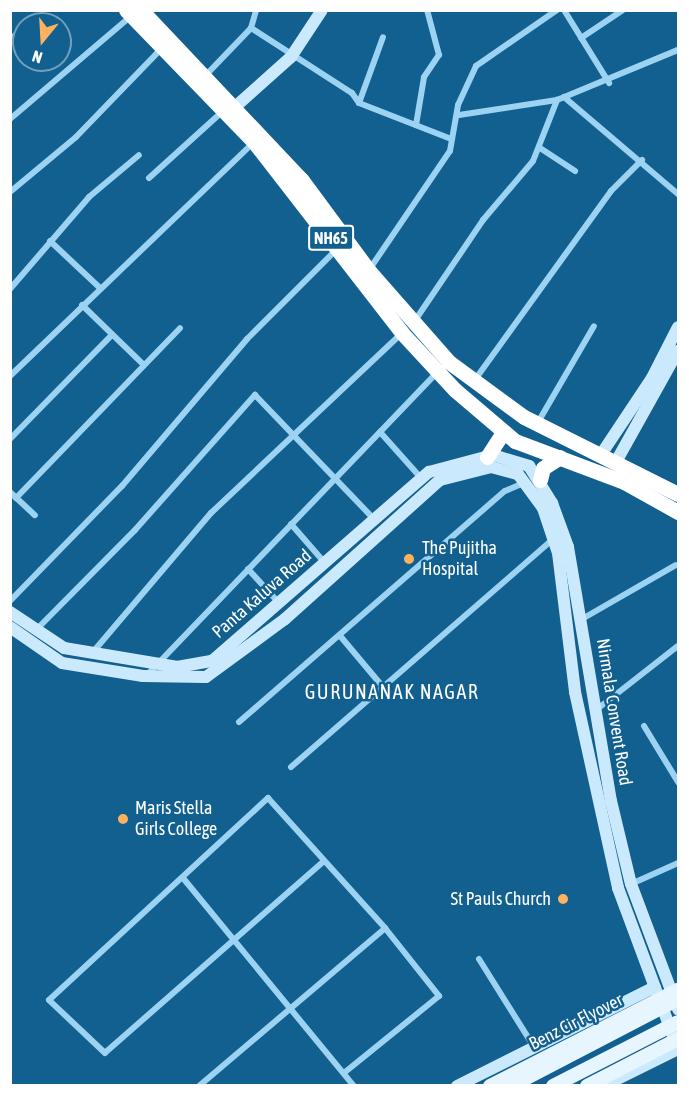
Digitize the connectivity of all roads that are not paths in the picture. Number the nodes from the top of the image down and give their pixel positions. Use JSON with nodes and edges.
{"nodes":[{"id":1,"x":256,"y":10,"type":"edge"},
{"id":2,"x":322,"y":10,"type":"edge"},
{"id":3,"x":427,"y":10,"type":"edge"},
{"id":4,"x":557,"y":10,"type":"edge"},
{"id":5,"x":564,"y":10,"type":"edge"},
{"id":6,"x":623,"y":10,"type":"edge"},
{"id":7,"x":133,"y":12,"type":"edge"},
{"id":8,"x":251,"y":28,"type":"junction"},
{"id":9,"x":383,"y":37,"type":"dead end"},
{"id":10,"x":581,"y":38,"type":"junction"},
{"id":11,"x":162,"y":47,"type":"junction"},
{"id":12,"x":678,"y":51,"type":"edge"},
{"id":13,"x":291,"y":57,"type":"junction"},
{"id":14,"x":206,"y":75,"type":"junction"},
{"id":15,"x":609,"y":83,"type":"junction"},
{"id":16,"x":560,"y":99,"type":"junction"},
{"id":17,"x":359,"y":103,"type":"junction"},
{"id":18,"x":230,"y":108,"type":"junction"},
{"id":19,"x":459,"y":115,"type":"junction"},
{"id":20,"x":10,"y":119,"type":"edge"},
{"id":21,"x":416,"y":125,"type":"junction"},
{"id":22,"x":449,"y":138,"type":"junction"},
{"id":23,"x":254,"y":142,"type":"junction"},
{"id":24,"x":540,"y":148,"type":"junction"},
{"id":25,"x":139,"y":155,"type":"dead end"},
{"id":26,"x":642,"y":160,"type":"junction"},
{"id":27,"x":575,"y":171,"type":"dead end"},
{"id":28,"x":149,"y":178,"type":"dead end"},
{"id":29,"x":10,"y":192,"type":"edge"},
{"id":30,"x":678,"y":194,"type":"edge"},
{"id":31,"x":50,"y":241,"type":"junction"},
{"id":32,"x":338,"y":247,"type":"junction"},
{"id":33,"x":369,"y":271,"type":"junction"},
{"id":34,"x":100,"y":288,"type":"junction"},
{"id":35,"x":10,"y":290,"type":"edge"},
{"id":36,"x":82,"y":305,"type":"junction"},
{"id":37,"x":594,"y":326,"type":"dead end"},
{"id":38,"x":678,"y":327,"type":"edge"},
{"id":39,"x":180,"y":328,"type":"dead end"},
{"id":40,"x":407,"y":329,"type":"junction"},
{"id":41,"x":112,"y":335,"type":"junction"},
{"id":42,"x":678,"y":351,"type":"edge"},
{"id":43,"x":449,"y":362,"type":"junction"},
{"id":44,"x":144,"y":365,"type":"junction"},
{"id":45,"x":437,"y":373,"type":"junction"},
{"id":46,"x":10,"y":376,"type":"edge"},
{"id":47,"x":474,"y":381,"type":"junction"},
{"id":48,"x":537,"y":424,"type":"junction"},
{"id":49,"x":380,"y":432,"type":"junction"},
{"id":50,"x":502,"y":432,"type":"junction"},
{"id":51,"x":294,"y":433,"type":"junction"},
{"id":52,"x":10,"y":439,"type":"edge"},
{"id":53,"x":602,"y":453,"type":"junction"},
{"id":54,"x":486,"y":457,"type":"junction"},
{"id":55,"x":560,"y":457,"type":"junction"},
{"id":56,"x":617,"y":460,"type":"junction"},
{"id":57,"x":514,"y":465,"type":"junction"},
{"id":58,"x":336,"y":476,"type":"junction"},
{"id":59,"x":421,"y":478,"type":"junction"},
{"id":60,"x":532,"y":481,"type":"junction"},
{"id":61,"x":678,"y":494,"type":"edge"},
{"id":62,"x":13,"y":495,"type":"edge"},
{"id":63,"x":678,"y":512,"type":"edge"},
{"id":64,"x":35,"y":516,"type":"dead end"},
{"id":65,"x":375,"y":520,"type":"junction"},
{"id":66,"x":291,"y":524,"type":"junction"},
{"id":67,"x":553,"y":539,"type":"junction"},
{"id":68,"x":325,"y":562,"type":"junction"},
{"id":69,"x":676,"y":565,"type":"dead end"},
{"id":70,"x":248,"y":570,"type":"junction"},
{"id":71,"x":10,"y":601,"type":"edge"},
{"id":72,"x":280,"y":604,"type":"junction"},
{"id":73,"x":10,"y":612,"type":"edge"},
{"id":74,"x":582,"y":620,"type":"junction"},
{"id":75,"x":10,"y":627,"type":"edge"},
{"id":76,"x":35,"y":632,"type":"junction"},
{"id":77,"x":341,"y":637,"type":"junction"},
{"id":78,"x":678,"y":646,"type":"edge"},
{"id":79,"x":90,"y":654,"type":"junction"},
{"id":80,"x":155,"y":664,"type":"junction"},
{"id":81,"x":145,"y":676,"type":"junction"},
{"id":82,"x":383,"y":687,"type":"junction"},
{"id":83,"x":594,"y":712,"type":"junction"},
{"id":84,"x":239,"y":722,"type":"dead end"},
{"id":85,"x":644,"y":726,"type":"dead end"},
{"id":86,"x":291,"y":767,"type":"dead end"},
{"id":87,"x":678,"y":782,"type":"edge"},
{"id":88,"x":324,"y":861,"type":"junction"},
{"id":89,"x":678,"y":863,"type":"edge"},
{"id":90,"x":183,"y":878,"type":"junction"},
{"id":91,"x":631,"y":884,"type":"junction"},
{"id":92,"x":385,"y":928,"type":"junction"},
{"id":93,"x":235,"y":943,"type":"junction"},
{"id":94,"x":479,"y":959,"type":"dead end"},
{"id":95,"x":655,"y":987,"type":"junction"},
{"id":96,"x":677,"y":992,"type":"edge"},
{"id":97,"x":290,"y":1007,"type":"junction"},
{"id":98,"x":661,"y":1008,"type":"junction"},
{"id":99,"x":673,"y":1025,"type":"edge"},
{"id":100,"x":678,"y":1039,"type":"edge"},
{"id":101,"x":535,"y":1048,"type":"junction"},
{"id":102,"x":678,"y":1049,"type":"edge"},
{"id":103,"x":344,"y":1073,"type":"junction"},
{"id":104,"x":199,"y":1086,"type":"edge"},
{"id":105,"x":354,"y":1086,"type":"edge"},
{"id":106,"x":457,"y":1086,"type":"edge"},
{"id":107,"x":490,"y":1086,"type":"edge"},
{"id":108,"x":511,"y":1086,"type":"edge"},
{"id":109,"x":553,"y":1086,"type":"edge"},
{"id":110,"x":587,"y":1086,"type":"edge"},
{"id":111,"x":603,"y":1086,"type":"edge"}],
"edges":[{"from":1,"to":8,"type":"street"},
{"from":2,"to":13,"type":"street"},
{"from":3,"to":21,"type":"street"},
{"from":4,"to":19,"type":"street"},
{"from":5,"to":10,"type":"street"},
{"from":6,"to":10,"type":"street"},
{"from":7,"to":11,"type":"highway","number":"NH65"},
{"from":7,"to":14,"type":"highway","number":"NH65"},
{"from":7,"to":20,"type":"street"},
{"from":8,"to":13,"type":"street"},
{"from":8,"to":14,"type":"street"},
{"from":9,"to":17,"type":"street"},
{"from":10,"to":15,"type":"street"},
{"from":11,"to":18,"type":"highway","number":"NH65"},
{"from":11,"to":29,"type":"street"},
{"from":12,"to":15,"type":"street"},
{"from":13,"to":17,"type":"street"},
{"from":13,"to":18,"type":"street"},
{"from":14,"to":18,"type":"highway","number":"NH65"},
{"from":15,"to":16,"type":"street"},
{"from":16,"to":19,"type":"street"},
{"from":16,"to":24,"type":"street"},
{"from":16,"to":26,"type":"street"},
{"from":17,"to":21,"type":"street"},
{"from":18,"to":23,"type":"highway","number":"NH65"},
{"from":18,"to":28,"type":"street"},
{"from":18,"to":33,"type":"highway","number":"NH65"},
{"from":19,"to":22,"type":"street"},
{"from":21,"to":22,"type":"street"},
{"from":22,"to":33,"type":"street"},
{"from":23,"to":32,"type":"highway","number":"NH65"},
{"from":23,"to":34,"type":"street"},
{"from":24,"to":27,"type":"street"},
{"from":24,"to":40,"type":"street"},
{"from":25,"to":31,"type":"street"},
{"from":26,"to":30,"type":"street"},
{"from":26,"to":47,"type":"street"},
{"from":31,"to":34,"type":"street"},
{"from":31,"to":35,"type":"street"},
{"from":32,"to":40,"type":"highway","number":"NH65"},
{"from":32,"to":71,"type":"street"},
{"from":33,"to":40,"type":"highway","number":"NH65"},
{"from":34,"to":36,"type":"street"},
{"from":36,"to":41,"type":"street"},
{"from":36,"to":46,"type":"street"},
{"from":37,"to":48,"type":"street"},
{"from":38,"to":53,"type":"street"},
{"from":39,"to":44,"type":"street"},
{"from":40,"to":43,"type":"highway","number":"NH65"},
{"from":40,"to":45,"type":"highway","number":"NH65"},
{"from":40,"to":51,"type":"street"},
{"from":41,"to":44,"type":"street"},
{"from":41,"to":52,"type":"street"},
{"from":42,"to":56,"type":"street"},
{"from":43,"to":45,"type":"street"},
{"from":43,"to":47,"type":"highway","number":"NH65"},
{"from":44,"to":62,"type":"street"},
{"from":45,"to":49,"type":"street"},
{"from":45,"to":50,"type":"highway","number":"NH65"},
{"from":47,"to":48,"type":"highway","number":"NH65"},
{"from":48,"to":53,"type":"highway","number":"NH65"},
{"from":49,"to":58,"type":"street"},
{"from":49,"to":59,"type":"street"},
{"from":50,"to":54,"type":"highway"},
{"from":50,"to":55,"type":"highway","number":"NH65"},
{"from":51,"to":58,"type":"street"},
{"from":51,"to":76,"type":"street"},
{"from":51,"to":79,"type":"street"},
{"from":53,"to":56,"type":"highway","number":"NH65"},
{"from":54,"to":57,"type":"street","name":"Panta Kaluva Road"},
{"from":54,"to":59,"type":"street","name":"Panta Kaluva Road"},
{"from":55,"to":60,"type":"highway"},
{"from":55,"to":63,"type":"highway","number":"NH65"},
{"from":56,"to":61,"type":"highway","number":"NH65"},
{"from":57,"to":60,"type":"street","name":"Nirmala Convent Road"},
{"from":57,"to":81,"type":"street","name":"Panta Kaluva Road"},
{"from":58,"to":65,"type":"street"},
{"from":58,"to":66,"type":"street"},
{"from":59,"to":65,"type":"street","name":"Panta Kaluva Road"},
{"from":60,"to":67,"type":"street","name":"Nirmala Convent Road"},
{"from":60,"to":74,"type":"street","name":"Nirmala Convent Road"},
{"from":60,"to":77,"type":"street"},
{"from":62,"to":64,"type":"street"},
{"from":65,"to":68,"type":"street","name":"Panta Kaluva Road"},
{"from":66,"to":68,"type":"street"},
{"from":66,"to":70,"type":"street"},
{"from":67,"to":82,"type":"street"},
{"from":67,"to":95,"type":"street","name":"Nirmala Convent Road"},
{"from":68,"to":72,"type":"street","name":"Panta Kaluva Road"},
{"from":69,"to":74,"type":"street"},
{"from":70,"to":72,"type":"street"},
{"from":70,"to":80,"type":"street"},
{"from":72,"to":80,"type":"street","name":"Panta Kaluva Road"},
{"from":73,"to":76,"type":"street","name":"Panta Kaluva Road"},
{"from":74,"to":83,"type":"street","name":"Nirmala Convent Road"},
{"from":75,"to":81,"type":"street","name":"Panta Kaluva Road"},
{"from":76,"to":79,"type":"street","name":"Panta Kaluva Road"},
{"from":77,"to":82,"type":"street"},
{"from":77,"to":84,"type":"street"},
{"from":78,"to":83,"type":"street"},
{"from":79,"to":80,"type":"street","name":"Panta Kaluva Road"},
{"from":80,"to":81,"type":"street"},
{"from":82,"to":86,"type":"street"},
{"from":83,"to":91,"type":"street","name":"Nirmala Convent Road"},
{"from":85,"to":87,"type":"street"},
{"from":88,"to":90,"type":"street"},
{"from":88,"to":92,"type":"street"},
{"from":88,"to":93,"type":"street"},
{"from":89,"to":91,"type":"street"},
{"from":90,"to":93,"type":"street"},
{"from":90,"to":93,"type":"street"},
{"from":91,"to":96,"type":"street","name":"Nirmala Convent Road"},
{"from":92,"to":97,"type":"street"},
{"from":92,"to":103,"type":"street"},
{"from":93,"to":97,"type":"street"},
{"from":94,"to":101,"type":"street"},
{"from":95,"to":98,"type":"street","name":"Nirmala Convent Road"},
{"from":95,"to":101,"type":"street"},
{"from":96,"to":98,"type":"main road"},
{"from":96,"to":107,"type":"main road","name":"Benz Cir Flyover","bridge":true},
{"from":97,"to":103,"type":"street"},
{"from":97,"to":104,"type":"street"},
{"from":98,"to":99,"type":"street","name":"Nirmala Convent Road"},
{"from":98,"to":108,"type":"main road"},
{"from":99,"to":102,"type":"street","name":"Nirmala Convent Road"},
{"from":99,"to":109,"type":"main road"},
{"from":100,"to":110,"type":"main road","bridge":true},
{"from":101,"to":106,"type":"street"},
{"from":102,"to":111,"type":"street"},
{"from":103,"to":105,"type":"street"}]}
